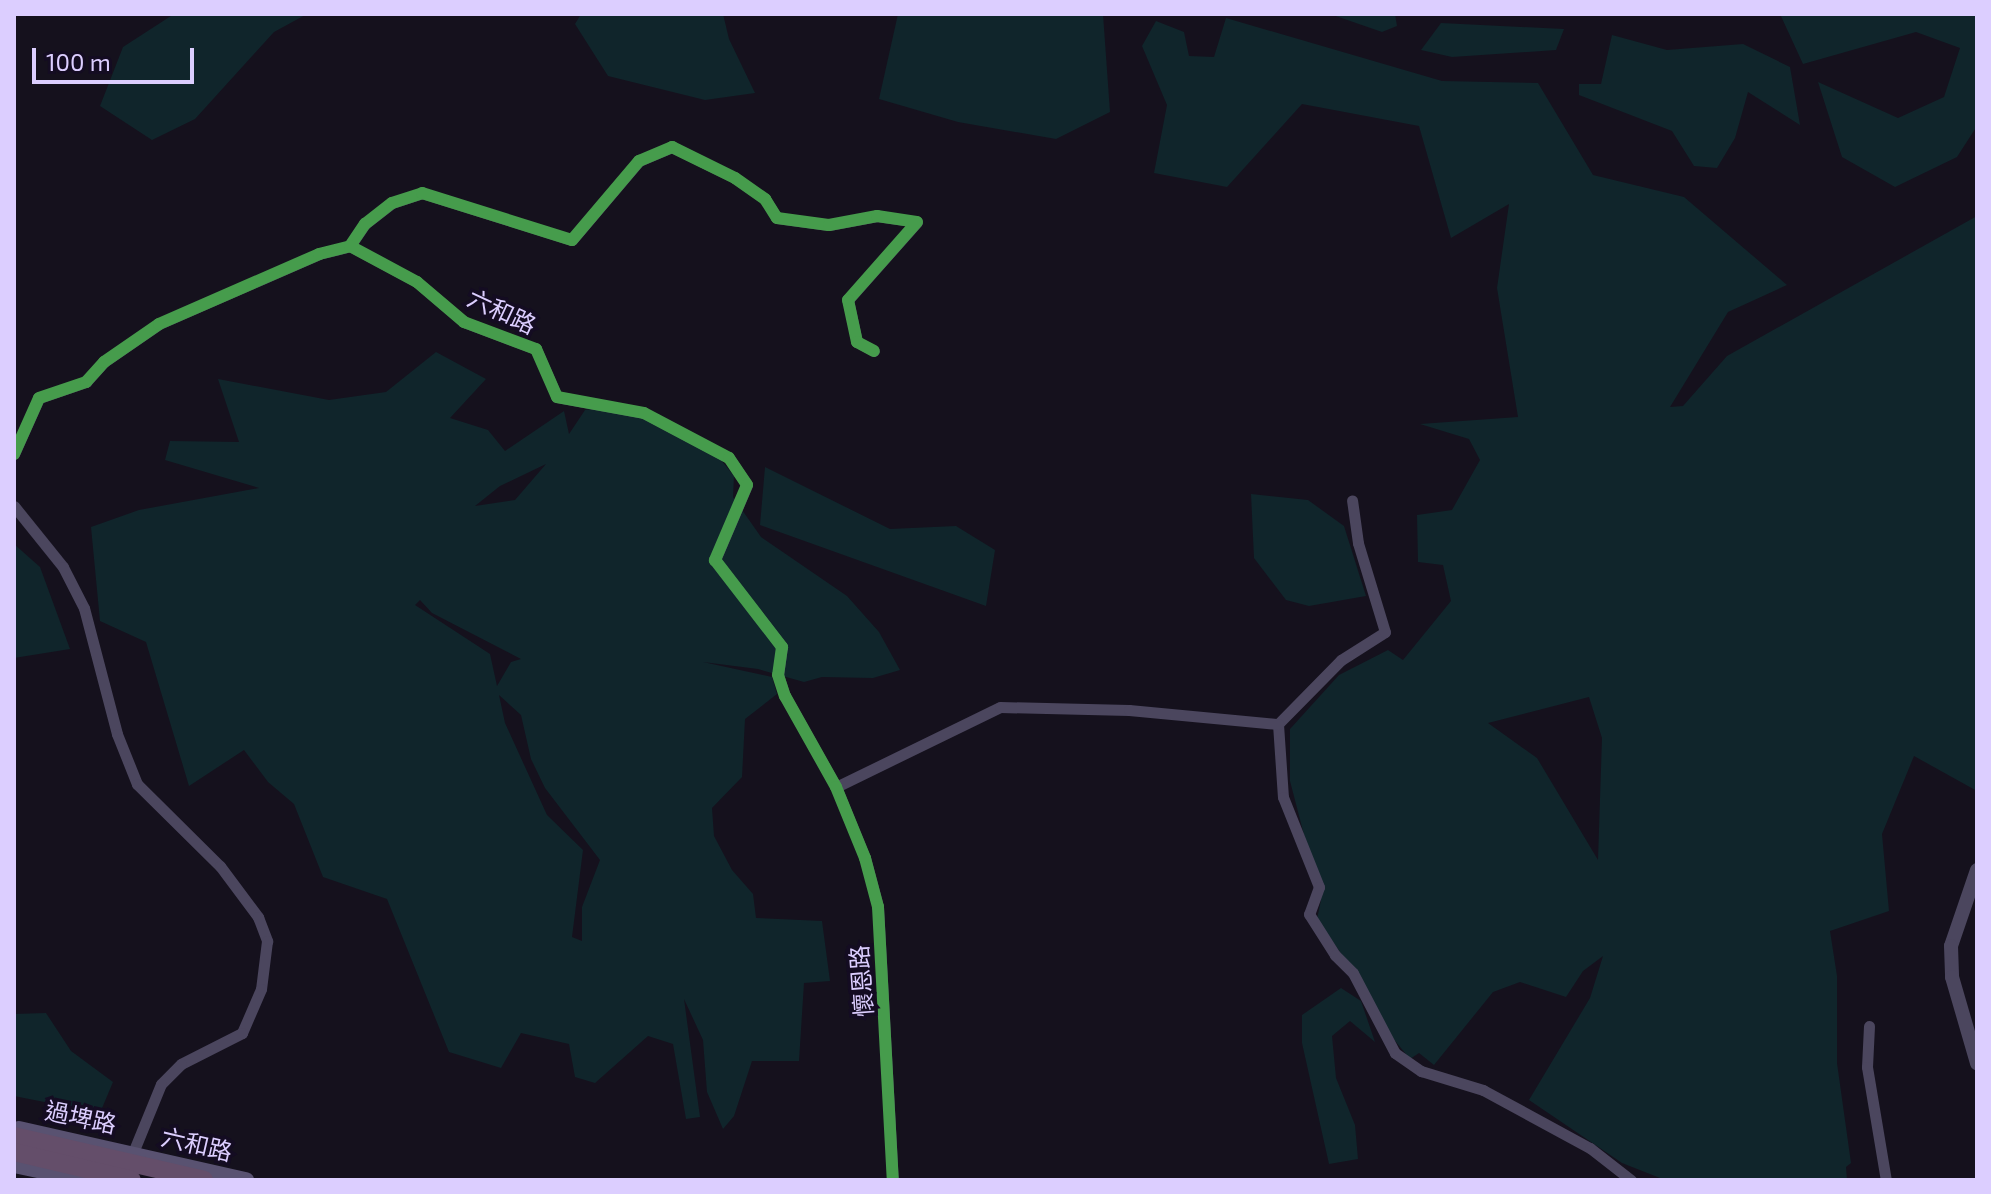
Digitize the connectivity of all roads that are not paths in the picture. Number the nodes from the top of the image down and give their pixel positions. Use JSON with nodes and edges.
{"nodes":[{"id":1,"x":350,"y":246,"type":"junction"},
{"id":2,"x":874,"y":351,"type":"dead end"},
{"id":3,"x":14,"y":454,"type":"edge"},
{"id":4,"x":1352,"y":500,"type":"dead end"},
{"id":5,"x":14,"y":506,"type":"edge"},
{"id":6,"x":1278,"y":724,"type":"junction"},
{"id":7,"x":836,"y":787,"type":"junction"},
{"id":8,"x":1977,"y":870,"type":"edge"},
{"id":9,"x":1869,"y":1026,"type":"dead end"},
{"id":10,"x":1977,"y":1063,"type":"edge"},
{"id":11,"x":14,"y":1128,"type":"edge"},
{"id":12,"x":14,"y":1136,"type":"edge"},
{"id":13,"x":14,"y":1152,"type":"edge"},
{"id":14,"x":137,"y":1154,"type":"junction"},
{"id":15,"x":14,"y":1165,"type":"edge"},
{"id":16,"x":85,"y":1180,"type":"edge"},
{"id":17,"x":109,"y":1180,"type":"edge"},
{"id":18,"x":132,"y":1180,"type":"edge"},
{"id":19,"x":204,"y":1180,"type":"edge"},
{"id":20,"x":246,"y":1180,"type":"edge"},
{"id":21,"x":893,"y":1180,"type":"edge"},
{"id":22,"x":1631,"y":1180,"type":"edge"},
{"id":23,"x":1886,"y":1180,"type":"edge"}],
"edges":[{"from":1,"to":2,"type":"street"},
{"from":1,"to":3,"type":"street"},
{"from":1,"to":7,"type":"street","name":"六和路"},
{"from":4,"to":6,"type":"street"},
{"from":5,"to":14,"type":"street","name":"六和路"},
{"from":6,"to":7,"type":"street"},
{"from":6,"to":22,"type":"street"},
{"from":7,"to":21,"type":"street","name":"懷恩路"},
{"from":8,"to":10,"type":"street"},
{"from":9,"to":23,"type":"street"},
{"from":11,"to":14,"type":"main road","name":"過埤路"},
{"from":12,"to":19,"type":"highway","bridge":true},
{"from":13,"to":18,"type":"highway","bridge":true},
{"from":14,"to":17,"type":"street","name":"六和路"},
{"from":14,"to":20,"type":"main road","name":"六和路"},
{"from":15,"to":16,"type":"main road"}]}
